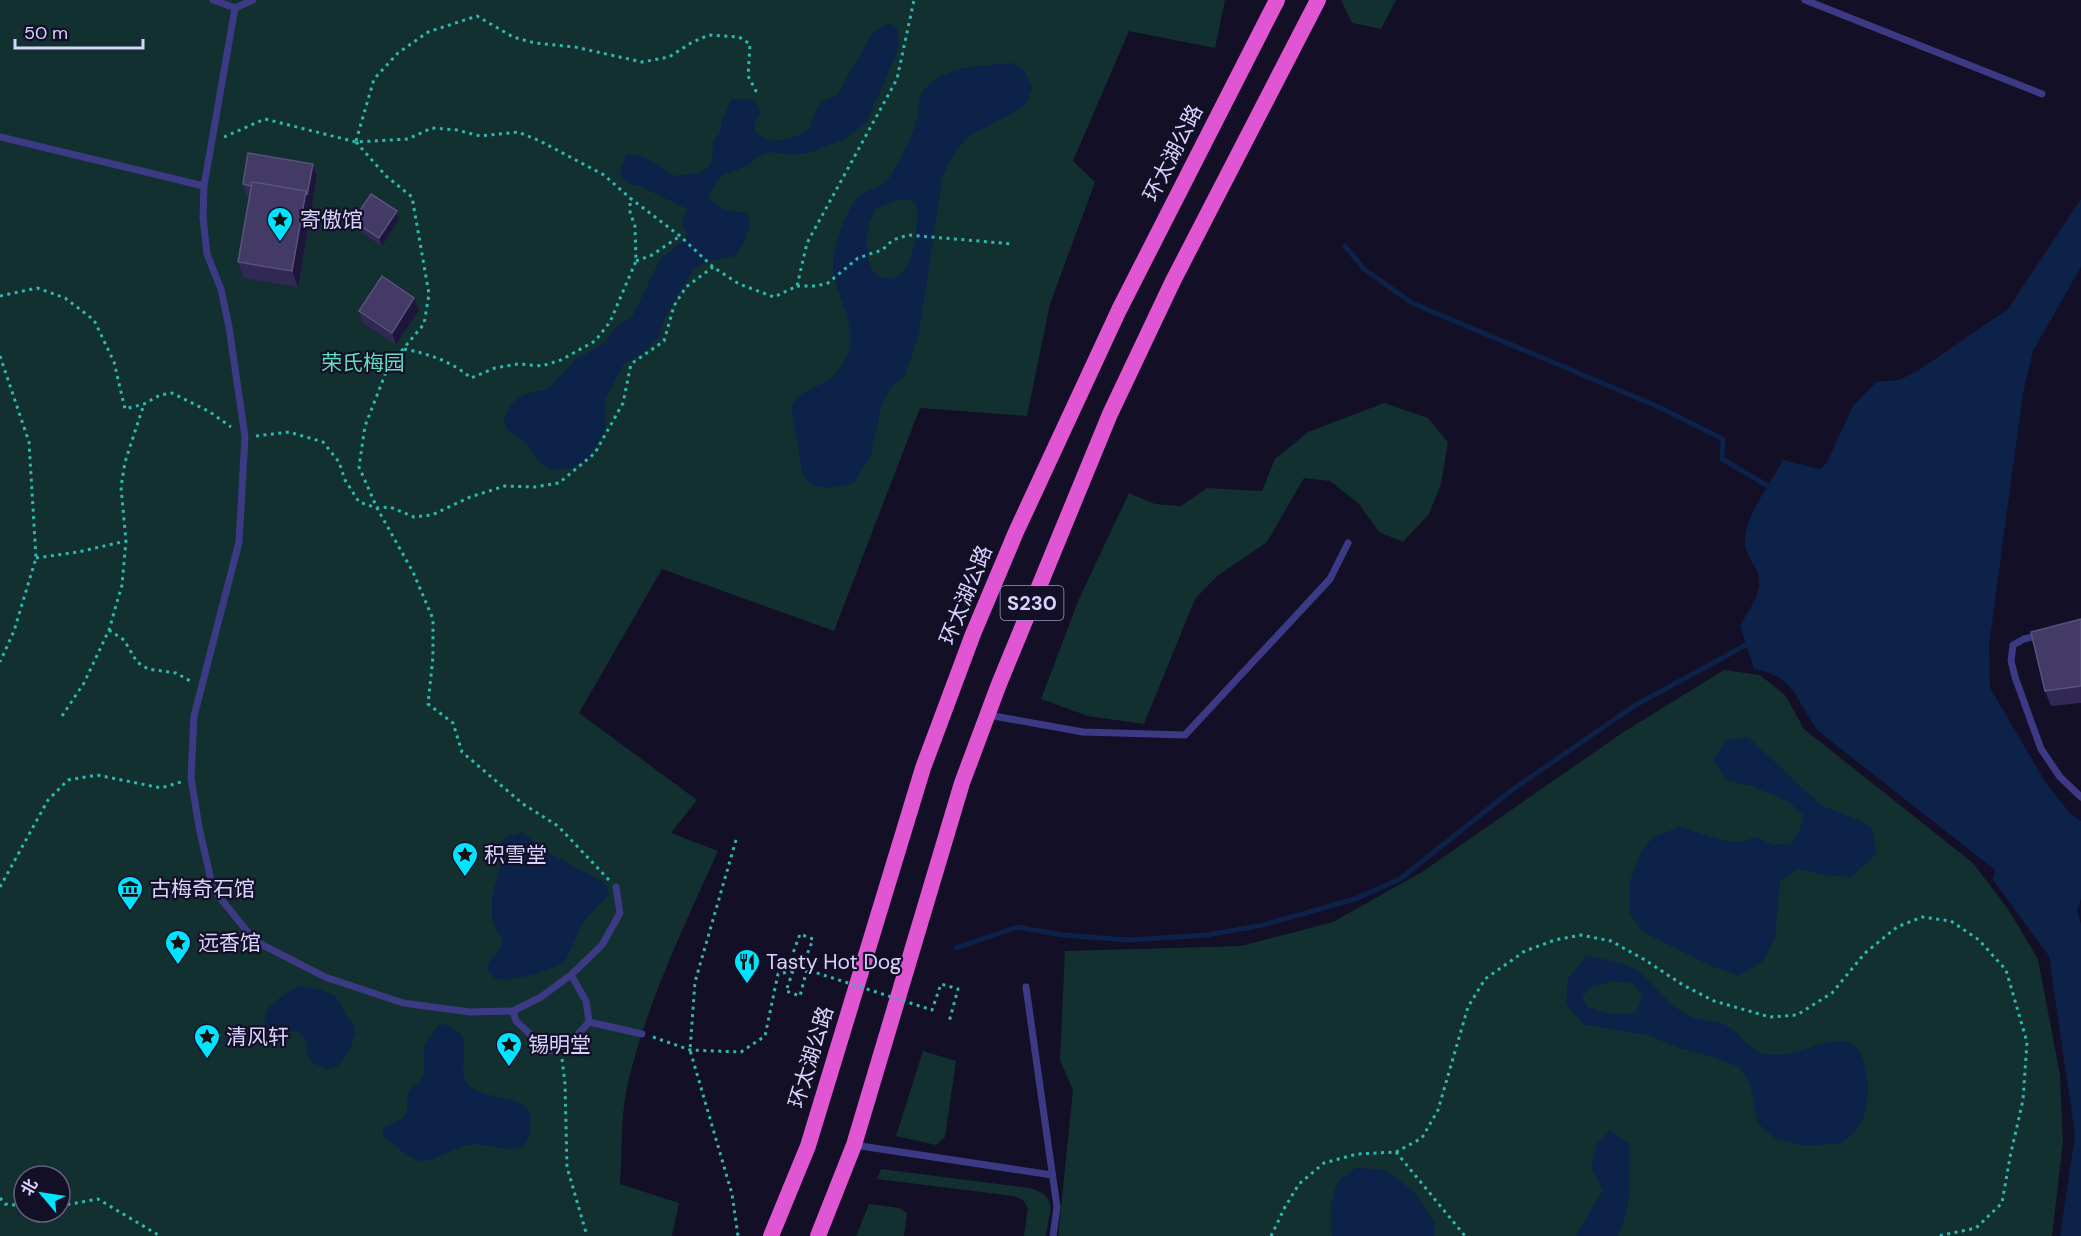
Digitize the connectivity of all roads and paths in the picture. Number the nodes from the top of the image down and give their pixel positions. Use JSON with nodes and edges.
{"nodes":[{"id":1,"x":213,"y":0,"type":"edge"},
{"id":2,"x":254,"y":0,"type":"edge"},
{"id":3,"x":914,"y":0,"type":"edge"},
{"id":4,"x":1267,"y":0,"type":"edge"},
{"id":5,"x":1277,"y":0,"type":"edge"},
{"id":6,"x":1318,"y":0,"type":"edge"},
{"id":7,"x":1805,"y":0,"type":"edge"},
{"id":8,"x":235,"y":8,"type":"junction"},
{"id":9,"x":1257,"y":40,"type":"junction"},
{"id":10,"x":757,"y":93,"type":"dead end"},
{"id":11,"x":2042,"y":94,"type":"dead end"},
{"id":12,"x":0,"y":137,"type":"edge"},
{"id":13,"x":212,"y":142,"type":"junction"},
{"id":14,"x":356,"y":142,"type":"junction"},
{"id":15,"x":204,"y":186,"type":"junction"},
{"id":16,"x":630,"y":198,"type":"junction"},
{"id":17,"x":680,"y":236,"type":"junction"},
{"id":18,"x":1013,"y":244,"type":"dead end"},
{"id":19,"x":636,"y":261,"type":"junction"},
{"id":20,"x":712,"y":267,"type":"junction"},
{"id":21,"x":797,"y":286,"type":"junction"},
{"id":22,"x":0,"y":296,"type":"edge"},
{"id":23,"x":404,"y":349,"type":"junction"},
{"id":24,"x":0,"y":356,"type":"edge"},
{"id":25,"x":144,"y":404,"type":"junction"},
{"id":26,"x":245,"y":437,"type":"junction"},
{"id":27,"x":377,"y":508,"type":"junction"},
{"id":28,"x":126,"y":541,"type":"junction"},
{"id":29,"x":1348,"y":543,"type":"dead end"},
{"id":30,"x":36,"y":558,"type":"junction"},
{"id":31,"x":109,"y":630,"type":"junction"},
{"id":32,"x":2047,"y":634,"type":"edge"},
{"id":33,"x":0,"y":662,"type":"edge"},
{"id":34,"x":203,"y":687,"type":"junction"},
{"id":35,"x":988,"y":715,"type":"junction"},
{"id":36,"x":62,"y":716,"type":"dead end"},
{"id":37,"x":191,"y":778,"type":"junction"},
{"id":38,"x":2081,"y":797,"type":"edge"},
{"id":39,"x":736,"y":840,"type":"dead end"},
{"id":40,"x":0,"y":887,"type":"edge"},
{"id":41,"x":616,"y":887,"type":"joint"},
{"id":42,"x":807,"y":969,"type":"junction"},
{"id":43,"x":793,"y":971,"type":"junction"},
{"id":44,"x":572,"y":975,"type":"junction"},
{"id":45,"x":1026,"y":987,"type":"dead end"},
{"id":46,"x":513,"y":1011,"type":"junction"},
{"id":47,"x":589,"y":1022,"type":"junction"},
{"id":48,"x":949,"y":1022,"type":"dead end"},
{"id":49,"x":642,"y":1034,"type":"joint"},
{"id":50,"x":560,"y":1048,"type":"junction"},
{"id":51,"x":690,"y":1050,"type":"junction"},
{"id":52,"x":854,"y":1145,"type":"junction"},
{"id":53,"x":1396,"y":1152,"type":"junction"},
{"id":54,"x":1052,"y":1175,"type":"junction"},
{"id":55,"x":72,"y":1204,"type":"edge"},
{"id":56,"x":160,"y":1236,"type":"edge"},
{"id":57,"x":587,"y":1236,"type":"edge"},
{"id":58,"x":738,"y":1236,"type":"edge"},
{"id":59,"x":771,"y":1236,"type":"edge"},
{"id":60,"x":818,"y":1236,"type":"edge"},
{"id":61,"x":1053,"y":1236,"type":"edge"},
{"id":62,"x":1271,"y":1236,"type":"edge"},
{"id":63,"x":1466,"y":1236,"type":"edge"},
{"id":64,"x":1938,"y":1236,"type":"edge"}],
"edges":[{"from":1,"to":8,"type":"lane"},
{"from":2,"to":8,"type":"lane"},
{"from":3,"to":21,"type":"path"},
{"from":4,"to":9,"type":"highway"},
{"from":5,"to":9,"type":"highway","name":"环太湖公路"},
{"from":6,"to":35,"type":"highway","number":"S230"},
{"from":7,"to":11,"type":"lane"},
{"from":8,"to":13,"type":"lane"},
{"from":9,"to":59,"type":"highway","name":"环太湖公路","number":"S230"},
{"from":10,"to":14,"type":"path"},
{"from":12,"to":15,"type":"lane"},
{"from":13,"to":14,"type":"path"},
{"from":13,"to":15,"type":"lane"},
{"from":14,"to":16,"type":"path"},
{"from":14,"to":23,"type":"path"},
{"from":15,"to":26,"type":"lane"},
{"from":16,"to":17,"type":"path"},
{"from":16,"to":19,"type":"path"},
{"from":17,"to":19,"type":"path"},
{"from":17,"to":20,"type":"path"},
{"from":18,"to":21,"type":"path"},
{"from":19,"to":23,"type":"path"},
{"from":20,"to":21,"type":"path"},
{"from":20,"to":27,"type":"path"},
{"from":22,"to":25,"type":"path"},
{"from":23,"to":27,"type":"path"},
{"from":24,"to":30,"type":"path"},
{"from":25,"to":26,"type":"path"},
{"from":25,"to":28,"type":"path"},
{"from":26,"to":27,"type":"path"},
{"from":26,"to":34,"type":"lane"},
{"from":27,"to":41,"type":"path"},
{"from":28,"to":30,"type":"path"},
{"from":28,"to":31,"type":"path"},
{"from":29,"to":35,"type":"lane"},
{"from":30,"to":33,"type":"path"},
{"from":31,"to":34,"type":"path"},
{"from":31,"to":36,"type":"path"},
{"from":32,"to":38,"type":"lane"},
{"from":34,"to":37,"type":"lane"},
{"from":35,"to":52,"type":"highway","number":"S230"},
{"from":37,"to":40,"type":"path"},
{"from":37,"to":46,"type":"lane"},
{"from":39,"to":51,"type":"path"},
{"from":41,"to":44,"type":"lane"},
{"from":42,"to":43,"type":"path"},
{"from":42,"to":43,"type":"path","bridge":true},
{"from":42,"to":48,"type":"path","bridge":true},
{"from":43,"to":51,"type":"path"},
{"from":44,"to":46,"type":"lane"},
{"from":44,"to":47,"type":"lane"},
{"from":45,"to":54,"type":"lane"},
{"from":46,"to":50,"type":"lane"},
{"from":47,"to":49,"type":"lane"},
{"from":47,"to":50,"type":"lane"},
{"from":49,"to":51,"type":"path"},
{"from":50,"to":57,"type":"path"},
{"from":51,"to":58,"type":"path"},
{"from":52,"to":54,"type":"lane"},
{"from":52,"to":60,"type":"highway","number":"S230"},
{"from":53,"to":62,"type":"path"},
{"from":53,"to":63,"type":"path"},
{"from":53,"to":64,"type":"path"},
{"from":54,"to":61,"type":"lane"},
{"from":55,"to":56,"type":"path"}]}
